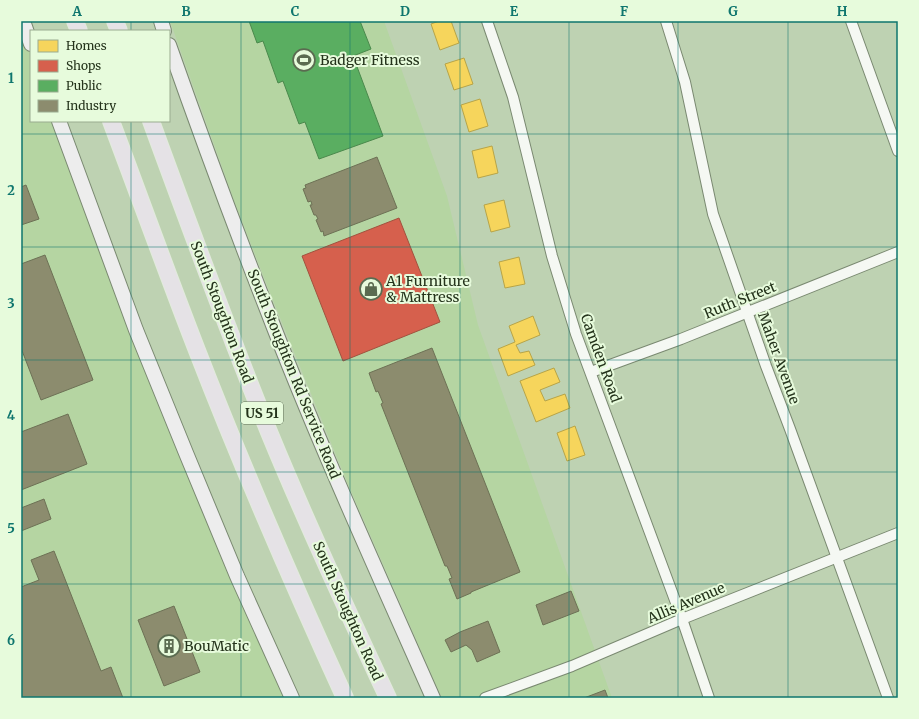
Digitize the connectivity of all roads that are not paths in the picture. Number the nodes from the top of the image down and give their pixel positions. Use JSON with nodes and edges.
{"nodes":[{"id":1,"x":23,"y":21,"type":"edge"},
{"id":2,"x":487,"y":21,"type":"edge"},
{"id":3,"x":666,"y":21,"type":"edge"},
{"id":4,"x":852,"y":21,"type":"edge"},
{"id":5,"x":30,"y":41,"type":"edge"},
{"id":6,"x":170,"y":48,"type":"edge"},
{"id":7,"x":59,"y":122,"type":"edge"},
{"id":8,"x":111,"y":122,"type":"edge"},
{"id":9,"x":151,"y":122,"type":"edge"},
{"id":10,"x":898,"y":151,"type":"edge"},
{"id":11,"x":898,"y":252,"type":"edge"},
{"id":12,"x":747,"y":313,"type":"junction"},
{"id":13,"x":591,"y":372,"type":"junction"},
{"id":14,"x":898,"y":533,"type":"edge"},
{"id":15,"x":837,"y":557,"type":"junction"},
{"id":16,"x":682,"y":619,"type":"junction"},
{"id":17,"x":292,"y":698,"type":"edge"},
{"id":18,"x":345,"y":698,"type":"edge"},
{"id":19,"x":388,"y":698,"type":"edge"},
{"id":20,"x":433,"y":698,"type":"edge"},
{"id":21,"x":485,"y":698,"type":"edge"},
{"id":22,"x":709,"y":698,"type":"edge"},
{"id":23,"x":888,"y":698,"type":"edge"}],
"edges":[{"from":1,"to":5,"type":"street"},
{"from":2,"to":13,"type":"street","name":"Camden Road"},
{"from":3,"to":12,"type":"street","name":"Maher Avenue"},
{"from":4,"to":10,"type":"street"},
{"from":6,"to":20,"type":"street","name":"South Stoughton Rd Service Road"},
{"from":7,"to":17,"type":"street"},
{"from":8,"to":18,"type":"main road","number":"US 51"},
{"from":9,"to":19,"type":"main road","name":"South Stoughton Road","number":"US 51"},
{"from":11,"to":12,"type":"street","name":"Ruth Street"},
{"from":12,"to":13,"type":"street","name":"Ruth Street"},
{"from":12,"to":15,"type":"street","name":"Maher Avenue"},
{"from":13,"to":16,"type":"street","name":"Camden Road"},
{"from":14,"to":15,"type":"street","name":"Allis Avenue"},
{"from":15,"to":16,"type":"street","name":"Allis Avenue"},
{"from":15,"to":23,"type":"street","name":"Maher Avenue"},
{"from":16,"to":21,"type":"street","name":"Allis Avenue"},
{"from":16,"to":22,"type":"street","name":"Camden Road"}]}
